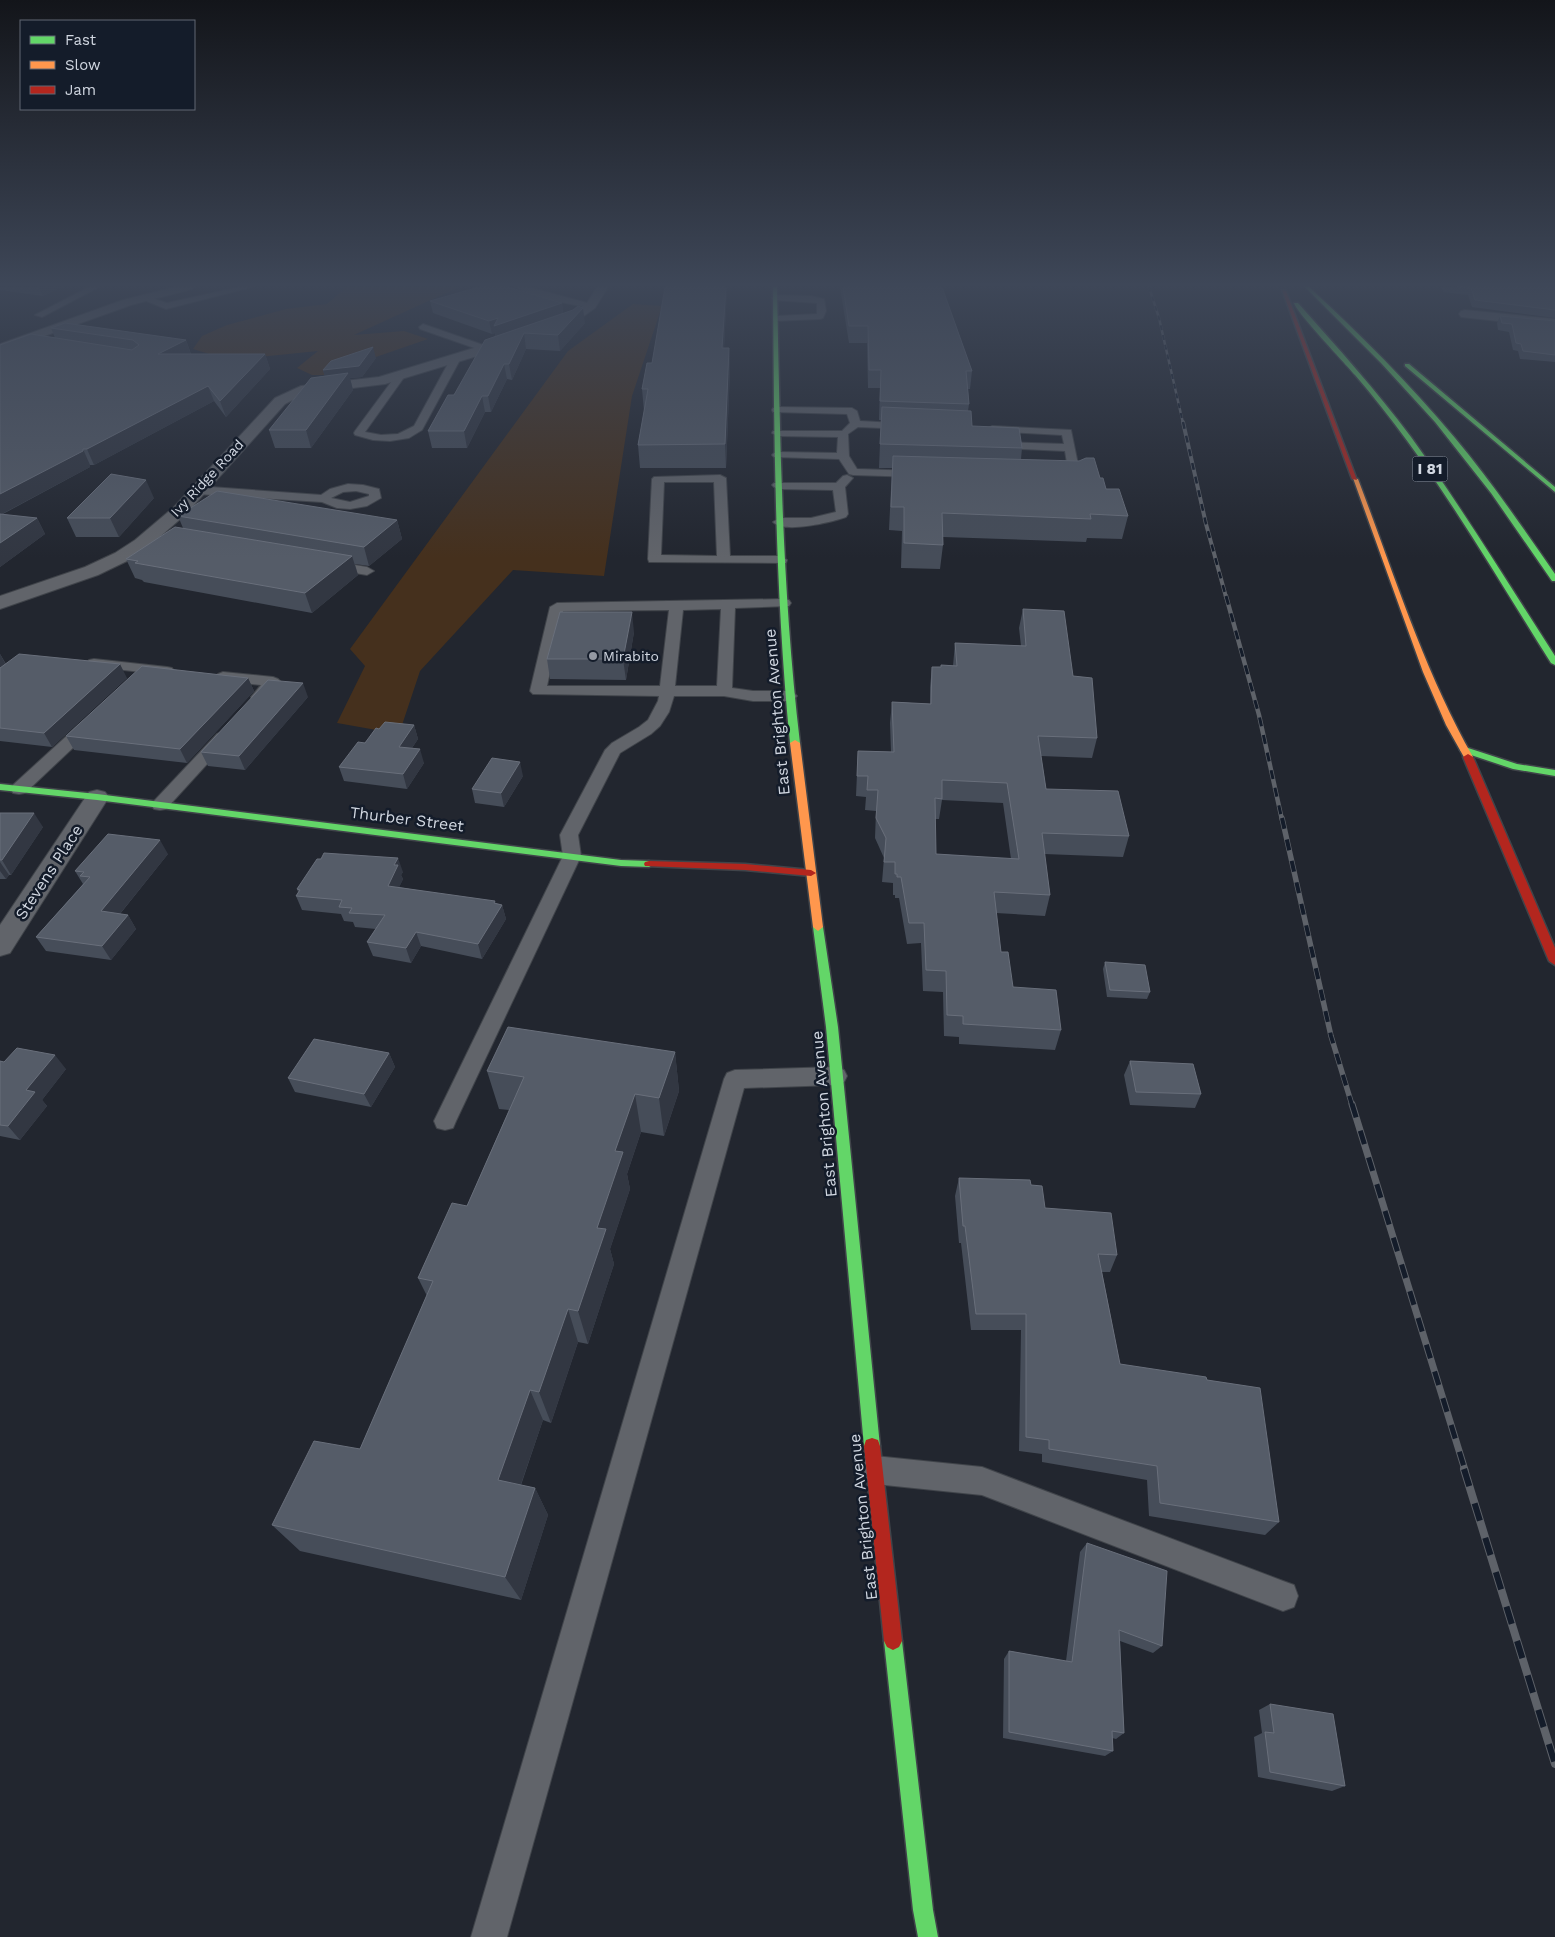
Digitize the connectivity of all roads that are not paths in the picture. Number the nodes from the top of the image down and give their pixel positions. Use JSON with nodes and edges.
{"nodes":[{"id":1,"x":395,"y":377,"type":"edge"},
{"id":2,"x":399,"y":377,"type":"edge"},
{"id":3,"x":445,"y":377,"type":"edge"},
{"id":4,"x":777,"y":377,"type":"edge"},
{"id":5,"x":1315,"y":377,"type":"edge"},
{"id":6,"x":1358,"y":377,"type":"edge"},
{"id":7,"x":1398,"y":377,"type":"edge"},
{"id":8,"x":1420,"y":377,"type":"edge"},
{"id":9,"x":777,"y":410,"type":"junction"},
{"id":10,"x":855,"y":424,"type":"junction"},
{"id":11,"x":922,"y":426,"type":"edge"},
{"id":12,"x":980,"y":429,"type":"edge"},
{"id":13,"x":778,"y":433,"type":"junction"},
{"id":14,"x":843,"y":434,"type":"junction"},
{"id":15,"x":998,"y":445,"type":"edge"},
{"id":16,"x":1070,"y":448,"type":"junction"},
{"id":17,"x":778,"y":454,"type":"junction"},
{"id":18,"x":843,"y":456,"type":"junction"},
{"id":19,"x":853,"y":472,"type":"junction"},
{"id":20,"x":930,"y":474,"type":"edge"},
{"id":21,"x":1056,"y":478,"type":"edge"},
{"id":22,"x":778,"y":486,"type":"junction"},
{"id":23,"x":839,"y":487,"type":"junction"},
{"id":24,"x":197,"y":490,"type":"junction"},
{"id":25,"x":1555,"y":490,"type":"edge"},
{"id":26,"x":324,"y":499,"type":"dead end"},
{"id":27,"x":779,"y":522,"type":"junction"},
{"id":28,"x":151,"y":536,"type":"junction"},
{"id":29,"x":169,"y":538,"type":"edge"},
{"id":30,"x":724,"y":559,"type":"junction"},
{"id":31,"x":781,"y":560,"type":"junction"},
{"id":32,"x":319,"y":563,"type":"edge"},
{"id":33,"x":366,"y":571,"type":"edge"},
{"id":34,"x":1555,"y":579,"type":"edge"},
{"id":35,"x":0,"y":602,"type":"edge"},
{"id":36,"x":784,"y":603,"type":"junction"},
{"id":37,"x":728,"y":604,"type":"junction"},
{"id":38,"x":676,"y":606,"type":"junction"},
{"id":39,"x":79,"y":661,"type":"edge"},
{"id":40,"x":1555,"y":663,"type":"edge"},
{"id":41,"x":148,"y":669,"type":"junction"},
{"id":42,"x":187,"y":673,"type":"edge"},
{"id":43,"x":206,"y":675,"type":"edge"},
{"id":44,"x":134,"y":682,"type":"edge"},
{"id":45,"x":667,"y":691,"type":"junction"},
{"id":46,"x":724,"y":691,"type":"junction"},
{"id":47,"x":789,"y":696,"type":"junction"},
{"id":48,"x":247,"y":711,"type":"edge"},
{"id":49,"x":98,"y":716,"type":"edge"},
{"id":50,"x":233,"y":725,"type":"edge"},
{"id":51,"x":1465,"y":750,"type":"junction"},
{"id":52,"x":1504,"y":751,"type":"dead end"},
{"id":53,"x":1555,"y":774,"type":"edge"},
{"id":54,"x":0,"y":787,"type":"edge"},
{"id":55,"x":19,"y":789,"type":"junction"},
{"id":56,"x":97,"y":797,"type":"junction"},
{"id":57,"x":160,"y":805,"type":"junction"},
{"id":58,"x":572,"y":856,"type":"junction"},
{"id":59,"x":810,"y":873,"type":"junction"},
{"id":60,"x":0,"y":946,"type":"edge"},
{"id":61,"x":1555,"y":960,"type":"edge"},
{"id":62,"x":836,"y":1076,"type":"junction"},
{"id":63,"x":445,"y":1121,"type":"dead end"},
{"id":64,"x":875,"y":1470,"type":"junction"},
{"id":65,"x":1283,"y":1596,"type":"dead end"},
{"id":66,"x":489,"y":1937,"type":"edge"},
{"id":67,"x":928,"y":1937,"type":"edge"}],
"edges":[{"from":1,"to":24,"type":"street","name":"Ivy Ridge Road"},
{"from":2,"to":3,"type":"lane"},
{"from":4,"to":9,"type":"main road","name":"East Brighton Avenue"},
{"from":5,"to":51,"type":"main road"},
{"from":6,"to":40,"type":"main road","number":"I 81"},
{"from":7,"to":34,"type":"main road","number":"I 81"},
{"from":8,"to":25,"type":"main road"},
{"from":9,"to":10,"type":"lane"},
{"from":9,"to":13,"type":"main road","name":"East Brighton Avenue"},
{"from":10,"to":11,"type":"lane"},
{"from":10,"to":14,"type":"lane"},
{"from":12,"to":16,"type":"lane"},
{"from":13,"to":14,"type":"lane"},
{"from":13,"to":17,"type":"main road","name":"East Brighton Avenue"},
{"from":14,"to":18,"type":"lane"},
{"from":15,"to":16,"type":"lane"},
{"from":16,"to":21,"type":"lane"},
{"from":17,"to":18,"type":"lane"},
{"from":17,"to":22,"type":"main road","name":"East Brighton Avenue"},
{"from":18,"to":19,"type":"lane"},
{"from":19,"to":20,"type":"lane"},
{"from":19,"to":23,"type":"lane"},
{"from":22,"to":23,"type":"lane"},
{"from":22,"to":27,"type":"main road","name":"East Brighton Avenue"},
{"from":23,"to":27,"type":"lane"},
{"from":24,"to":26,"type":"lane"},
{"from":24,"to":28,"type":"street","name":"Ivy Ridge Road"},
{"from":27,"to":31,"type":"main road","name":"East Brighton Avenue"},
{"from":28,"to":29,"type":"lane"},
{"from":28,"to":35,"type":"street","name":"Ivy Ridge Road"},
{"from":30,"to":30,"type":"lane"},
{"from":30,"to":31,"type":"lane"},
{"from":31,"to":36,"type":"main road","name":"East Brighton Avenue"},
{"from":32,"to":33,"type":"lane"},
{"from":36,"to":37,"type":"lane"},
{"from":36,"to":47,"type":"main road","name":"East Brighton Avenue"},
{"from":37,"to":38,"type":"lane"},
{"from":37,"to":46,"type":"lane"},
{"from":38,"to":45,"type":"lane"},
{"from":38,"to":45,"type":"lane"},
{"from":39,"to":41,"type":"lane"},
{"from":41,"to":42,"type":"lane"},
{"from":41,"to":44,"type":"lane"},
{"from":43,"to":48,"type":"lane"},
{"from":45,"to":46,"type":"lane"},
{"from":45,"to":58,"type":"lane"},
{"from":46,"to":47,"type":"lane"},
{"from":47,"to":59,"type":"main road","name":"East Brighton Avenue"},
{"from":49,"to":55,"type":"lane"},
{"from":50,"to":57,"type":"lane"},
{"from":51,"to":52,"type":"main road"},
{"from":51,"to":53,"type":"main road"},
{"from":51,"to":61,"type":"main road"},
{"from":54,"to":55,"type":"main road","name":"Thurber Street"},
{"from":55,"to":56,"type":"main road","name":"Thurber Street"},
{"from":56,"to":57,"type":"main road","name":"Thurber Street"},
{"from":56,"to":60,"type":"street","name":"Stevens Place"},
{"from":57,"to":58,"type":"main road","name":"Thurber Street"},
{"from":58,"to":59,"type":"main road","name":"Thurber Street"},
{"from":58,"to":63,"type":"lane"},
{"from":59,"to":62,"type":"main road","name":"East Brighton Avenue"},
{"from":62,"to":64,"type":"main road","name":"East Brighton Avenue"},
{"from":62,"to":66,"type":"lane"},
{"from":64,"to":65,"type":"lane"},
{"from":64,"to":67,"type":"main road","name":"East Brighton Avenue"}]}
